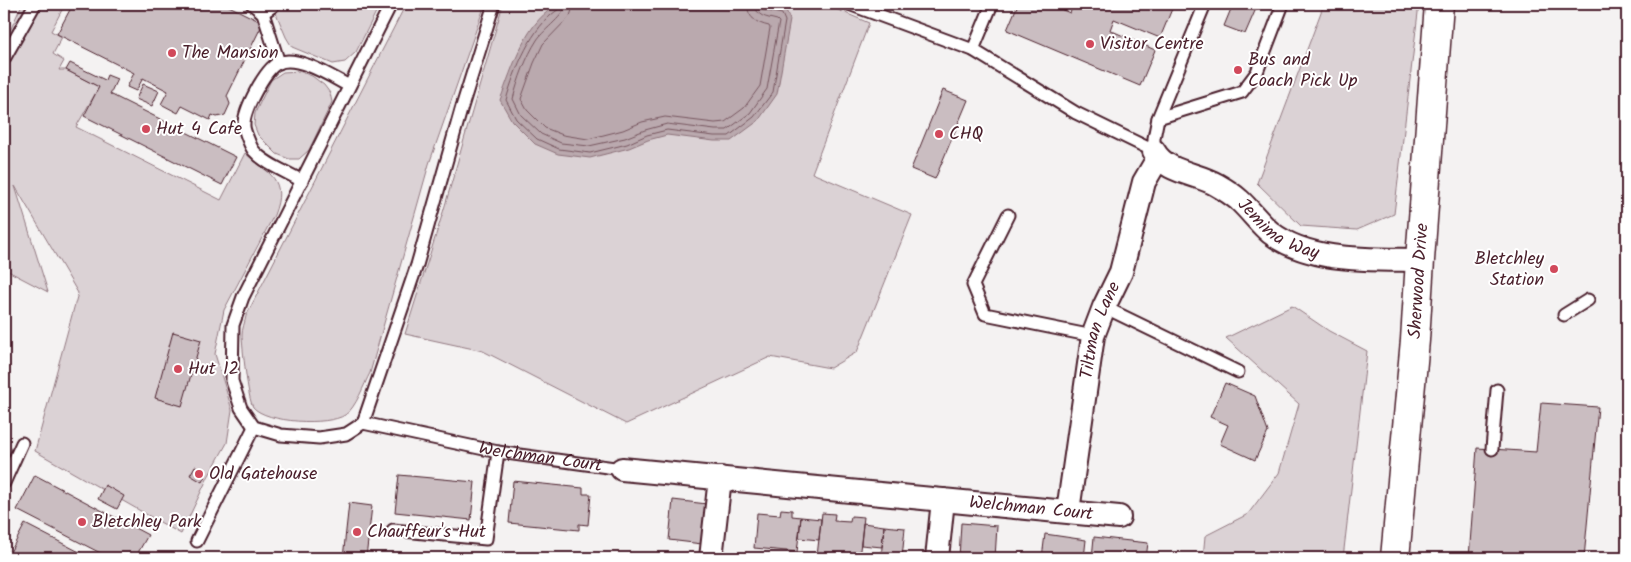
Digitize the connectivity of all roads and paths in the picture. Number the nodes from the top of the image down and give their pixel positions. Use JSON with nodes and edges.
{"nodes":[{"id":1,"x":35,"y":4,"type":"edge"},
{"id":2,"x":252,"y":4,"type":"edge"},
{"id":3,"x":391,"y":4,"type":"edge"},
{"id":4,"x":494,"y":4,"type":"edge"},
{"id":5,"x":849,"y":4,"type":"edge"},
{"id":6,"x":992,"y":4,"type":"edge"},
{"id":7,"x":1205,"y":4,"type":"edge"},
{"id":8,"x":1283,"y":4,"type":"edge"},
{"id":9,"x":1439,"y":4,"type":"edge"},
{"id":10,"x":266,"y":8,"type":"edge"},
{"id":11,"x":972,"y":50,"type":"junction"},
{"id":12,"x":4,"y":58,"type":"edge"},
{"id":13,"x":279,"y":63,"type":"junction"},
{"id":14,"x":349,"y":86,"type":"junction"},
{"id":15,"x":1158,"y":118,"type":"junction"},
{"id":16,"x":1156,"y":155,"type":"junction"},
{"id":17,"x":302,"y":180,"type":"junction"},
{"id":18,"x":1008,"y":215,"type":"dead end"},
{"id":19,"x":1420,"y":260,"type":"junction"},
{"id":20,"x":1588,"y":300,"type":"dead end"},
{"id":21,"x":1104,"y":306,"type":"junction"},
{"id":22,"x":1564,"y":315,"type":"dead end"},
{"id":23,"x":1093,"y":336,"type":"junction"},
{"id":24,"x":1238,"y":372,"type":"dead end"},
{"id":25,"x":1497,"y":390,"type":"dead end"},
{"id":26,"x":363,"y":423,"type":"junction"},
{"id":27,"x":254,"y":427,"type":"junction"},
{"id":28,"x":22,"y":443,"type":"dead end"},
{"id":29,"x":1492,"y":449,"type":"dead end"},
{"id":30,"x":498,"y":452,"type":"junction"},
{"id":31,"x":622,"y":469,"type":"joint"},
{"id":32,"x":720,"y":478,"type":"junction"},
{"id":33,"x":4,"y":483,"type":"edge"},
{"id":34,"x":944,"y":500,"type":"junction"},
{"id":35,"x":1068,"y":511,"type":"junction"},
{"id":36,"x":1119,"y":517,"type":"dead end"},
{"id":37,"x":393,"y":530,"type":"dead end"},
{"id":38,"x":197,"y":541,"type":"dead end"},
{"id":39,"x":711,"y":558,"type":"edge"},
{"id":40,"x":937,"y":558,"type":"edge"},
{"id":41,"x":1395,"y":558,"type":"edge"}],
"edges":[{"from":1,"to":12,"type":"lane"},
{"from":2,"to":10,"type":"lane"},
{"from":3,"to":14,"type":"lane"},
{"from":4,"to":26,"type":"lane"},
{"from":5,"to":11,"type":"lane"},
{"from":6,"to":11,"type":"lane"},
{"from":7,"to":15,"type":"lane"},
{"from":8,"to":15,"type":"lane"},
{"from":9,"to":19,"type":"street","name":"Sherwood Drive"},
{"from":10,"to":13,"type":"lane"},
{"from":11,"to":16,"type":"lane"},
{"from":13,"to":14,"type":"lane"},
{"from":13,"to":17,"type":"lane"},
{"from":14,"to":17,"type":"lane"},
{"from":15,"to":16,"type":"lane"},
{"from":16,"to":19,"type":"street","name":"Jemima Way"},
{"from":16,"to":21,"type":"street","name":"Tiltman Lane"},
{"from":17,"to":27,"type":"lane"},
{"from":18,"to":23,"type":"lane"},
{"from":19,"to":41,"type":"street","name":"Sherwood Drive"},
{"from":20,"to":22,"type":"lane"},
{"from":21,"to":23,"type":"street","name":"Tiltman Lane"},
{"from":21,"to":24,"type":"lane"},
{"from":23,"to":35,"type":"street","name":"Tiltman Lane"},
{"from":25,"to":29,"type":"lane"},
{"from":26,"to":27,"type":"lane"},
{"from":26,"to":30,"type":"lane","name":"Welchman Court"},
{"from":27,"to":38,"type":"lane"},
{"from":28,"to":33,"type":"lane"},
{"from":30,"to":31,"type":"lane","name":"Welchman Court"},
{"from":30,"to":37,"type":"lane"},
{"from":31,"to":32,"type":"street","name":"Welchman Court"},
{"from":32,"to":34,"type":"street","name":"Welchman Court"},
{"from":32,"to":39,"type":"street"},
{"from":34,"to":35,"type":"street","name":"Welchman Court"},
{"from":34,"to":40,"type":"street","name":"Welchman Court"},
{"from":35,"to":36,"type":"street","name":"Welchman Court"}]}
